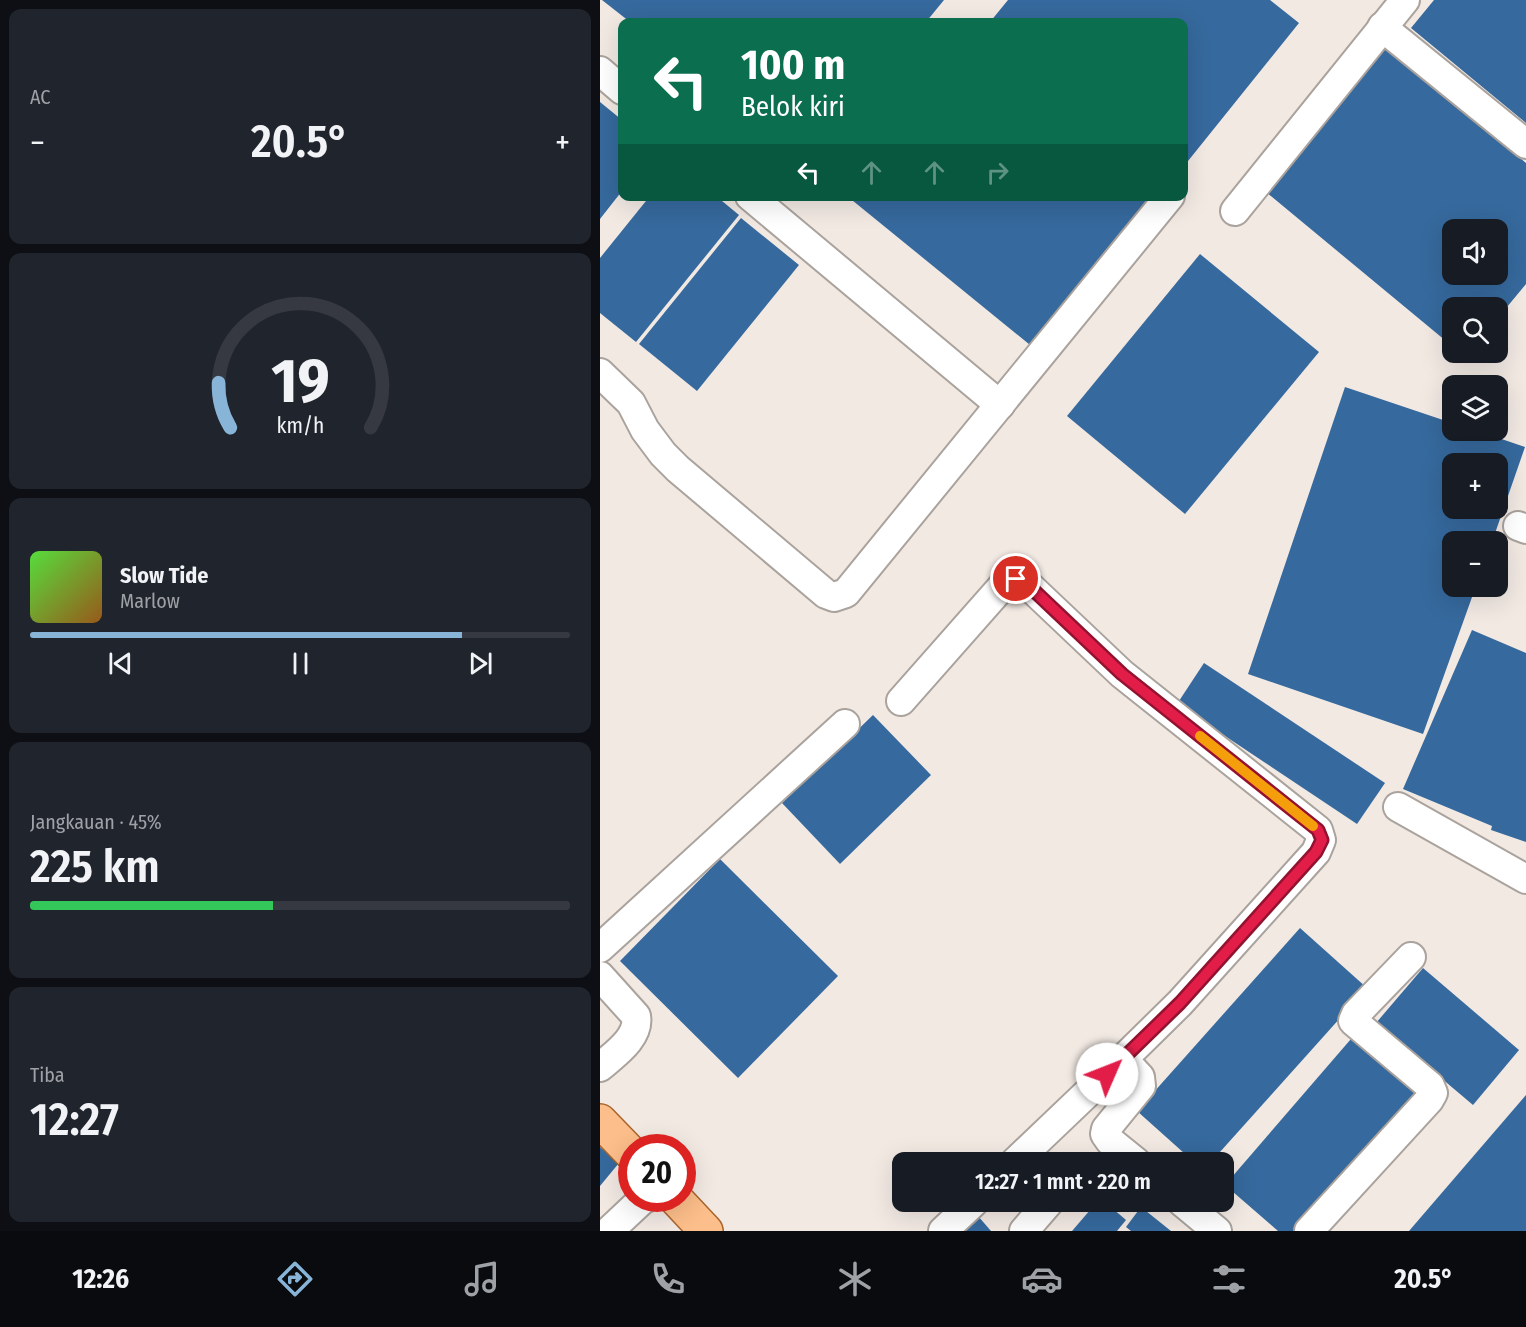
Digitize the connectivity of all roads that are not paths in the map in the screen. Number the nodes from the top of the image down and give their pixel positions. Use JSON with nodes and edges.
{"nodes":[{"id":1,"x":1405,"y":0,"type":"edge"},
{"id":2,"x":1382,"y":27,"type":"junction"},
{"id":3,"x":600,"y":71,"type":"edge"},
{"id":4,"x":618,"y":87,"type":"edge"},
{"id":5,"x":1526,"y":144,"type":"edge"},
{"id":6,"x":756,"y":201,"type":"edge"},
{"id":7,"x":1166,"y":201,"type":"edge"},
{"id":8,"x":1235,"y":211,"type":"dead end"},
{"id":9,"x":600,"y":373,"type":"edge"},
{"id":10,"x":1000,"y":405,"type":"junction"},
{"id":11,"x":901,"y":701,"type":"dead end"},
{"id":12,"x":845,"y":724,"type":"dead end"},
{"id":13,"x":1398,"y":807,"type":"dead end"},
{"id":14,"x":1526,"y":879,"type":"edge"},
{"id":15,"x":600,"y":948,"type":"edge"},
{"id":16,"x":1411,"y":957,"type":"dead end"},
{"id":17,"x":600,"y":976,"type":"edge"},
{"id":18,"x":1123,"y":1059,"type":"junction"},
{"id":19,"x":600,"y":1067,"type":"edge"},
{"id":20,"x":600,"y":1121,"type":"edge"},
{"id":21,"x":618,"y":1140,"type":"edge"},
{"id":22,"x":1025,"y":1152,"type":"edge"},
{"id":23,"x":1124,"y":1152,"type":"edge"},
{"id":24,"x":629,"y":1212,"type":"edge"},
{"id":25,"x":688,"y":1212,"type":"edge"},
{"id":26,"x":963,"y":1212,"type":"edge"},
{"id":27,"x":1040,"y":1212,"type":"edge"},
{"id":28,"x":1194,"y":1212,"type":"edge"},
{"id":29,"x":609,"y":1231,"type":"edge"},
{"id":30,"x":706,"y":1231,"type":"edge"},
{"id":31,"x":943,"y":1231,"type":"edge"},
{"id":32,"x":1024,"y":1231,"type":"edge"},
{"id":33,"x":1217,"y":1231,"type":"edge"},
{"id":34,"x":1309,"y":1231,"type":"edge"}],
"edges":[{"from":1,"to":2,"type":"street"},
{"from":2,"to":5,"type":"street"},
{"from":2,"to":8,"type":"street"},
{"from":3,"to":4,"type":"street"},
{"from":6,"to":10,"type":"street"},
{"from":7,"to":10,"type":"street"},
{"from":9,"to":10,"type":"street"},
{"from":11,"to":18,"type":"street"},
{"from":12,"to":15,"type":"street"},
{"from":13,"to":14,"type":"street"},
{"from":16,"to":34,"type":"street"},
{"from":17,"to":19,"type":"street"},
{"from":18,"to":22,"type":"street"},
{"from":18,"to":23,"type":"street"},
{"from":20,"to":21,"type":"main road"},
{"from":24,"to":29,"type":"street"},
{"from":25,"to":30,"type":"main road"},
{"from":26,"to":31,"type":"street"},
{"from":27,"to":32,"type":"street"},
{"from":28,"to":33,"type":"street"}]}
